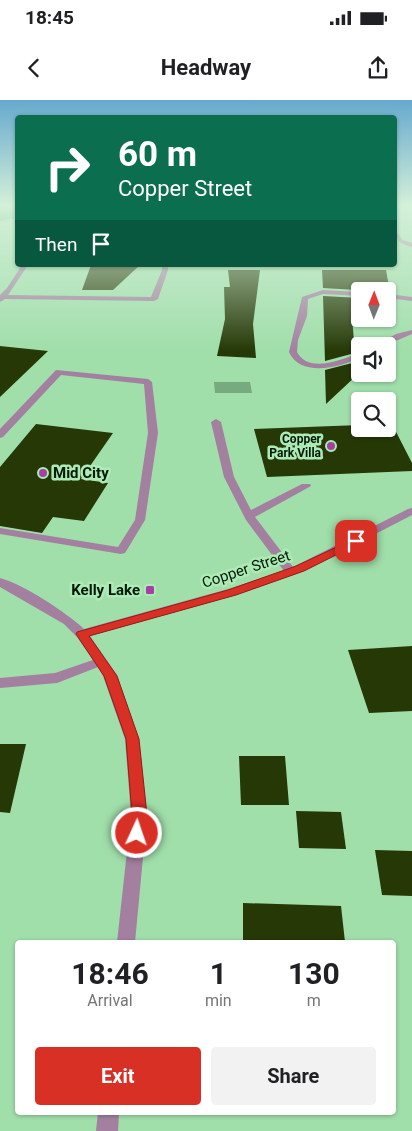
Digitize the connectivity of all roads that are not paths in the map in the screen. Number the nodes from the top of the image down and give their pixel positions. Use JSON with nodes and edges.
{"nodes":[{"id":1,"x":24,"y":267,"type":"edge"},
{"id":2,"x":165,"y":267,"type":"edge"},
{"id":3,"x":351,"y":294,"type":"edge"},
{"id":4,"x":396,"y":297,"type":"edge"},
{"id":5,"x":1,"y":298,"type":"edge"},
{"id":6,"x":412,"y":300,"type":"edge"},
{"id":7,"x":412,"y":332,"type":"edge"},
{"id":8,"x":396,"y":337,"type":"edge"},
{"id":9,"x":351,"y":359,"type":"edge"},
{"id":10,"x":216,"y":422,"type":"dead end"},
{"id":11,"x":0,"y":435,"type":"edge"},
{"id":12,"x":306,"y":486,"type":"dead end"},
{"id":13,"x":412,"y":511,"type":"edge"},
{"id":14,"x":249,"y":516,"type":"junction"},
{"id":15,"x":0,"y":531,"type":"edge"},
{"id":16,"x":291,"y":572,"type":"junction"},
{"id":17,"x":0,"y":582,"type":"edge"},
{"id":18,"x":82,"y":634,"type":"junction"},
{"id":19,"x":102,"y":660,"type":"junction"},
{"id":20,"x":0,"y":683,"type":"edge"},
{"id":21,"x":126,"y":940,"type":"edge"},
{"id":22,"x":109,"y":1115,"type":"edge"},
{"id":23,"x":107,"y":1131,"type":"edge"}],
"edges":[{"from":1,"to":5,"type":"street"},
{"from":2,"to":5,"type":"street"},
{"from":3,"to":9,"type":"street"},
{"from":4,"to":6,"type":"street"},
{"from":7,"to":8,"type":"street"},
{"from":10,"to":14,"type":"street"},
{"from":11,"to":15,"type":"street"},
{"from":12,"to":14,"type":"street"},
{"from":13,"to":16,"type":"street","name":"Copper Street"},
{"from":14,"to":16,"type":"street"},
{"from":16,"to":18,"type":"street","name":"Copper Street"},
{"from":17,"to":18,"type":"street"},
{"from":18,"to":19,"type":"street"},
{"from":19,"to":20,"type":"street"},
{"from":19,"to":21,"type":"street"},
{"from":22,"to":23,"type":"street"}]}
